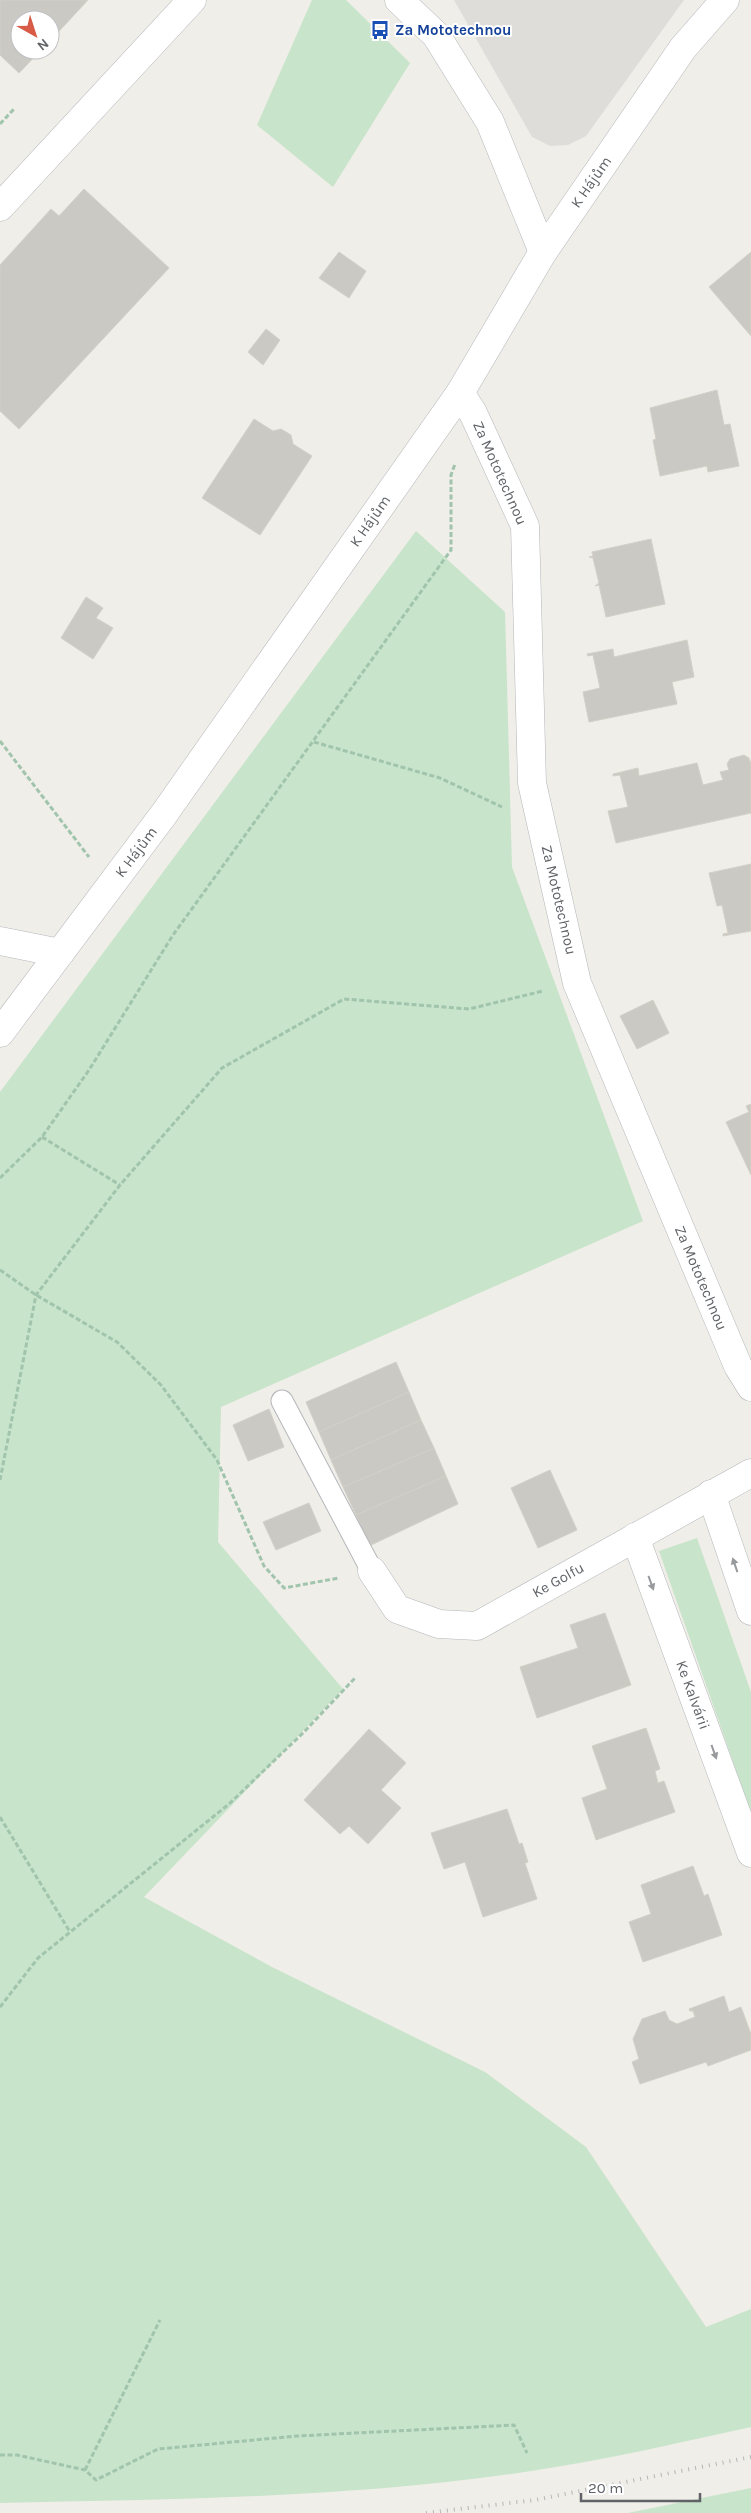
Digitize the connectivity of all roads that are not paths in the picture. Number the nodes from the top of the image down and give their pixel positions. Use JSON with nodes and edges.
{"nodes":[{"id":1,"x":192,"y":0,"type":"edge"},
{"id":2,"x":399,"y":0,"type":"edge"},
{"id":3,"x":725,"y":0,"type":"edge"},
{"id":4,"x":0,"y":207,"type":"edge"},
{"id":5,"x":543,"y":252,"type":"junction"},
{"id":6,"x":466,"y":403,"type":"junction"},
{"id":7,"x":0,"y":941,"type":"edge"},
{"id":8,"x":60,"y":953,"type":"junction"},
{"id":9,"x":0,"y":1033,"type":"edge"},
{"id":10,"x":751,"y":1387,"type":"edge"},
{"id":11,"x":282,"y":1401,"type":"dead end"},
{"id":12,"x":751,"y":1473,"type":"edge"},
{"id":13,"x":711,"y":1494,"type":"junction"},
{"id":14,"x":634,"y":1537,"type":"junction"},
{"id":15,"x":372,"y":1571,"type":"joint"},
{"id":16,"x":751,"y":1611,"type":"edge"},
{"id":17,"x":751,"y":1853,"type":"edge"}],
"edges":[{"from":1,"to":4,"type":"street"},
{"from":2,"to":5,"type":"street"},
{"from":3,"to":5,"type":"street","name":"K Hájům"},
{"from":5,"to":6,"type":"street","name":"K Hájům"},
{"from":6,"to":8,"type":"street","name":"K Hájům"},
{"from":6,"to":10,"type":"street","name":"Za Mototechnou"},
{"from":7,"to":8,"type":"street"},
{"from":8,"to":9,"type":"street","name":"K Hájům"},
{"from":11,"to":15,"type":"lane"},
{"from":12,"to":13,"type":"street","name":"Ke Golfu"},
{"from":13,"to":14,"type":"street","name":"Ke Golfu"},
{"from":16,"to":13,"type":"street","one_way":true},
{"from":14,"to":15,"type":"street","name":"Ke Golfu"},
{"from":14,"to":17,"type":"street","name":"Ke Kalvárii","one_way":true}]}
